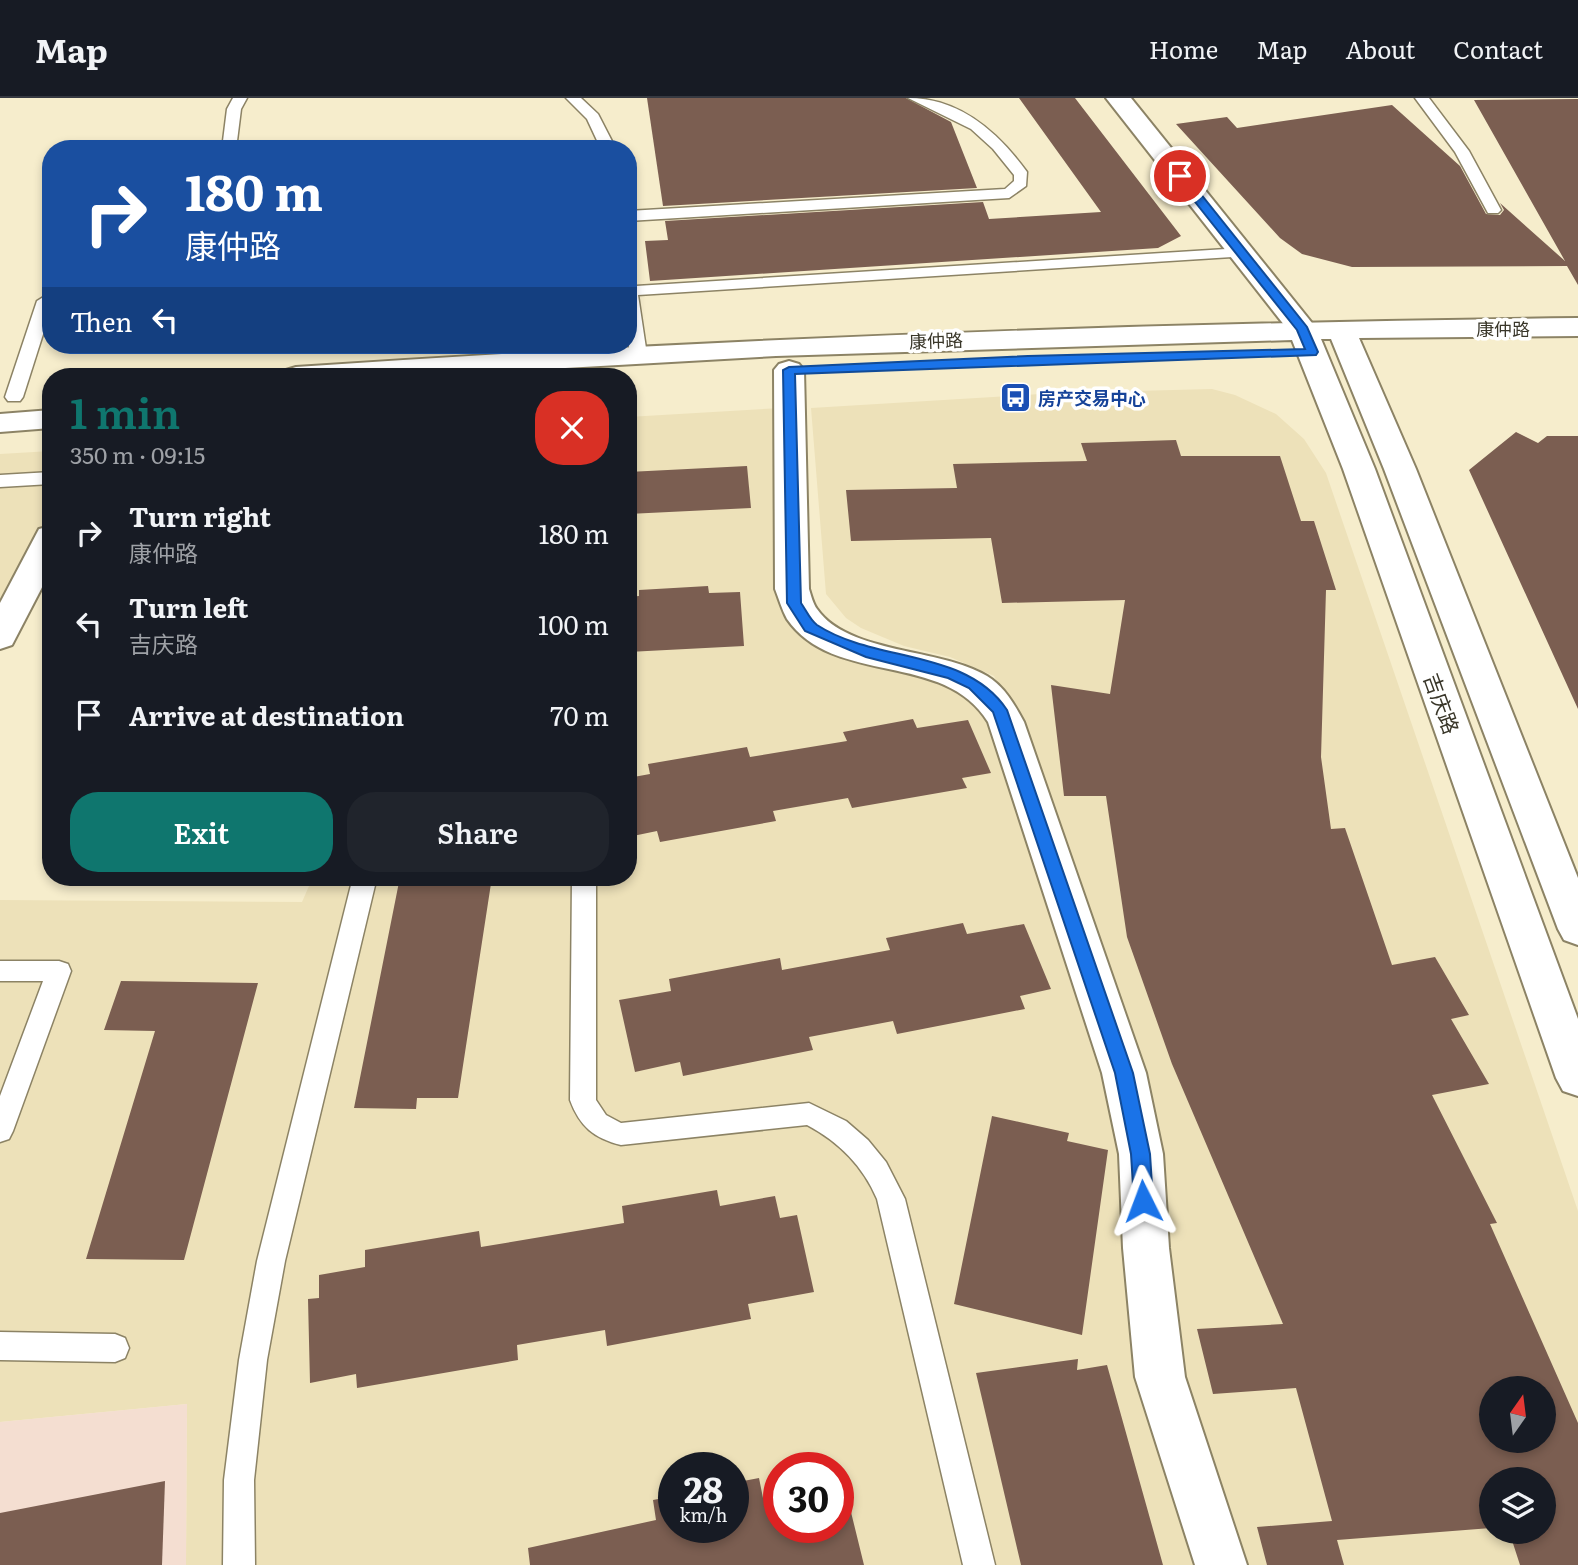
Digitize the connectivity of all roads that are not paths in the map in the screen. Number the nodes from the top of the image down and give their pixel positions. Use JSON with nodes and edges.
{"nodes":[{"id":1,"x":240,"y":98,"type":"edge"},
{"id":2,"x":573,"y":98,"type":"edge"},
{"id":3,"x":915,"y":98,"type":"edge"},
{"id":4,"x":1118,"y":98,"type":"edge"},
{"id":5,"x":1422,"y":98,"type":"edge"},
{"id":6,"x":230,"y":140,"type":"edge"},
{"id":7,"x":604,"y":140,"type":"edge"},
{"id":8,"x":1493,"y":210,"type":"dead end"},
{"id":9,"x":637,"y":215,"type":"edge"},
{"id":10,"x":1242,"y":253,"type":"junction"},
{"id":11,"x":637,"y":288,"type":"edge"},
{"id":12,"x":1578,"y":327,"type":"edge"},
{"id":13,"x":42,"y":330,"type":"edge"},
{"id":14,"x":1305,"y":337,"type":"junction"},
{"id":15,"x":1345,"y":341,"type":"junction"},
{"id":16,"x":1578,"y":350,"type":"edge"},
{"id":17,"x":633,"y":367,"type":"edge"},
{"id":18,"x":596,"y":368,"type":"edge"},
{"id":19,"x":789,"y":370,"type":"junction"},
{"id":20,"x":42,"y":396,"type":"edge"},
{"id":21,"x":5,"y":406,"type":"edge"},
{"id":22,"x":42,"y":416,"type":"edge"},
{"id":23,"x":42,"y":479,"type":"edge"},
{"id":24,"x":0,"y":481,"type":"edge"},
{"id":25,"x":42,"y":554,"type":"edge"},
{"id":26,"x":0,"y":637,"type":"edge"},
{"id":27,"x":363,"y":886,"type":"edge"},
{"id":28,"x":584,"y":886,"type":"edge"},
{"id":29,"x":1576,"y":921,"type":"edge"},
{"id":30,"x":0,"y":971,"type":"edge"},
{"id":31,"x":1578,"y":1078,"type":"edge"},
{"id":32,"x":0,"y":1131,"type":"edge"},
{"id":33,"x":0,"y":1346,"type":"edge"},
{"id":34,"x":115,"y":1348,"type":"dead end"},
{"id":35,"x":239,"y":1565,"type":"edge"},
{"id":36,"x":979,"y":1565,"type":"edge"},
{"id":37,"x":1221,"y":1565,"type":"edge"}],
"edges":[{"from":1,"to":6,"type":"lane"},
{"from":2,"to":7,"type":"lane"},
{"from":3,"to":9,"type":"lane"},
{"from":4,"to":10,"type":"street","name":"吉庆路"},
{"from":5,"to":8,"type":"lane"},
{"from":10,"to":11,"type":"lane"},
{"from":10,"to":14,"type":"street","name":"吉庆路"},
{"from":12,"to":15,"type":"street","name":"康仲路"},
{"from":13,"to":21,"type":"lane"},
{"from":14,"to":15,"type":"street","name":"康仲路"},
{"from":14,"to":17,"type":"street","name":"康仲路"},
{"from":14,"to":19,"type":"street","name":"康仲路"},
{"from":14,"to":31,"type":"street","name":"吉庆路"},
{"from":15,"to":16,"type":"street","name":"康仲路"},
{"from":15,"to":29,"type":"street","name":"吉庆路"},
{"from":17,"to":18,"type":"street","name":"康仲路"},
{"from":17,"to":19,"type":"street","name":"康仲路"},
{"from":19,"to":37,"type":"street"},
{"from":20,"to":21,"type":"street"},
{"from":21,"to":22,"type":"street"},
{"from":23,"to":24,"type":"lane"},
{"from":25,"to":26,"type":"street"},
{"from":27,"to":35,"type":"lane"},
{"from":28,"to":36,"type":"lane"},
{"from":30,"to":32,"type":"lane"},
{"from":33,"to":34,"type":"lane"}]}
